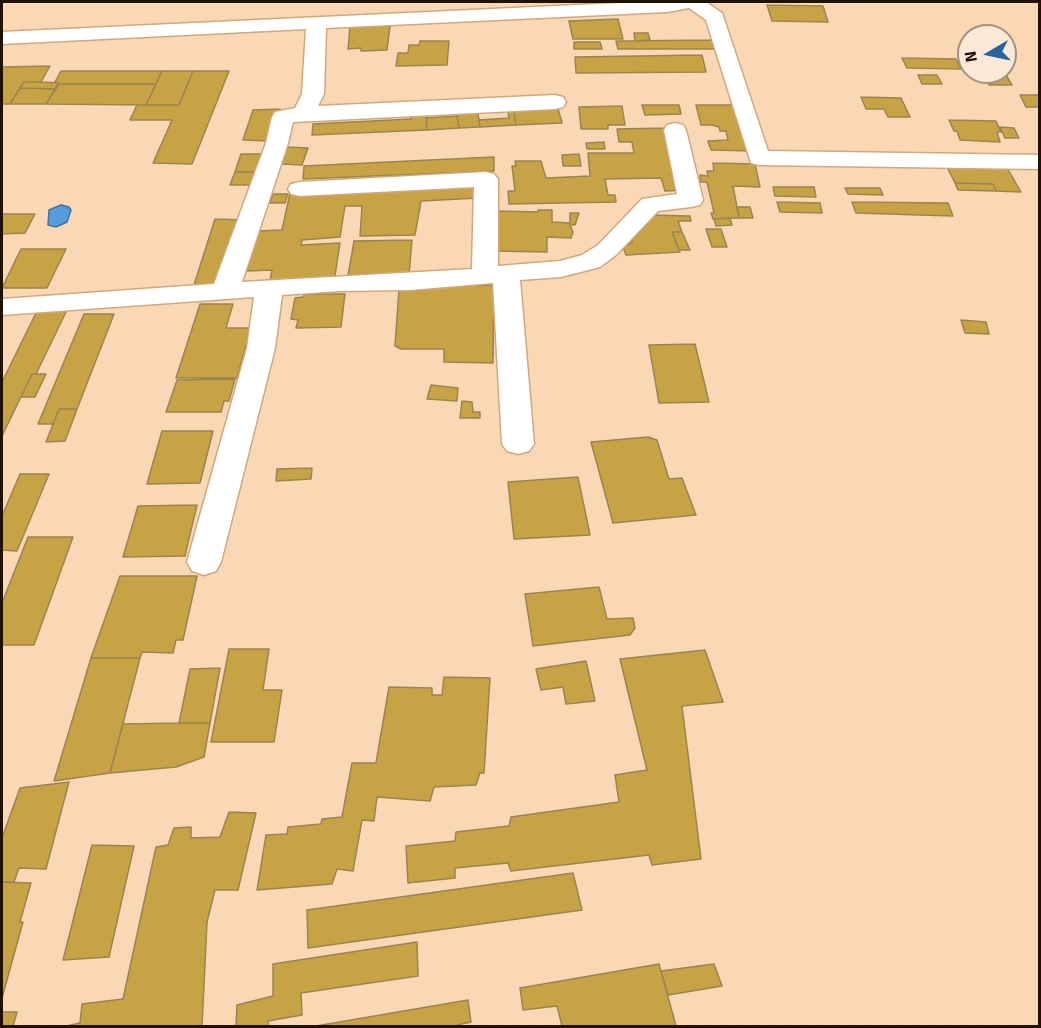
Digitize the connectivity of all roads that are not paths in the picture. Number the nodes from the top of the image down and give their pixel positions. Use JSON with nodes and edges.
{"nodes":[{"id":1,"x":688,"y":2,"type":"edge"},
{"id":2,"x":694,"y":2,"type":"edge"},
{"id":3,"x":316,"y":23,"type":"junction"},
{"id":4,"x":2,"y":38,"type":"edge"},
{"id":5,"x":555,"y":102,"type":"dead end"},
{"id":6,"x":304,"y":113,"type":"junction"},
{"id":7,"x":675,"y":130,"type":"dead end"},
{"id":8,"x":1040,"y":162,"type":"edge"},
{"id":9,"x":300,"y":189,"type":"dead end"},
{"id":10,"x":496,"y":273,"type":"junction"},
{"id":11,"x":269,"y":288,"type":"junction"},
{"id":12,"x":225,"y":292,"type":"junction"},
{"id":13,"x":2,"y":307,"type":"edge"},
{"id":14,"x":518,"y":444,"type":"dead end"},
{"id":15,"x":204,"y":562,"type":"dead end"}],
"edges":[{"from":1,"to":3,"type":"street"},
{"from":2,"to":8,"type":"street"},
{"from":3,"to":4,"type":"street"},
{"from":3,"to":6,"type":"street"},
{"from":5,"to":6,"type":"street"},
{"from":6,"to":12,"type":"street"},
{"from":7,"to":10,"type":"street"},
{"from":9,"to":10,"type":"street"},
{"from":10,"to":11,"type":"street"},
{"from":10,"to":14,"type":"street"},
{"from":11,"to":12,"type":"street"},
{"from":11,"to":15,"type":"street"},
{"from":12,"to":13,"type":"street"}]}
